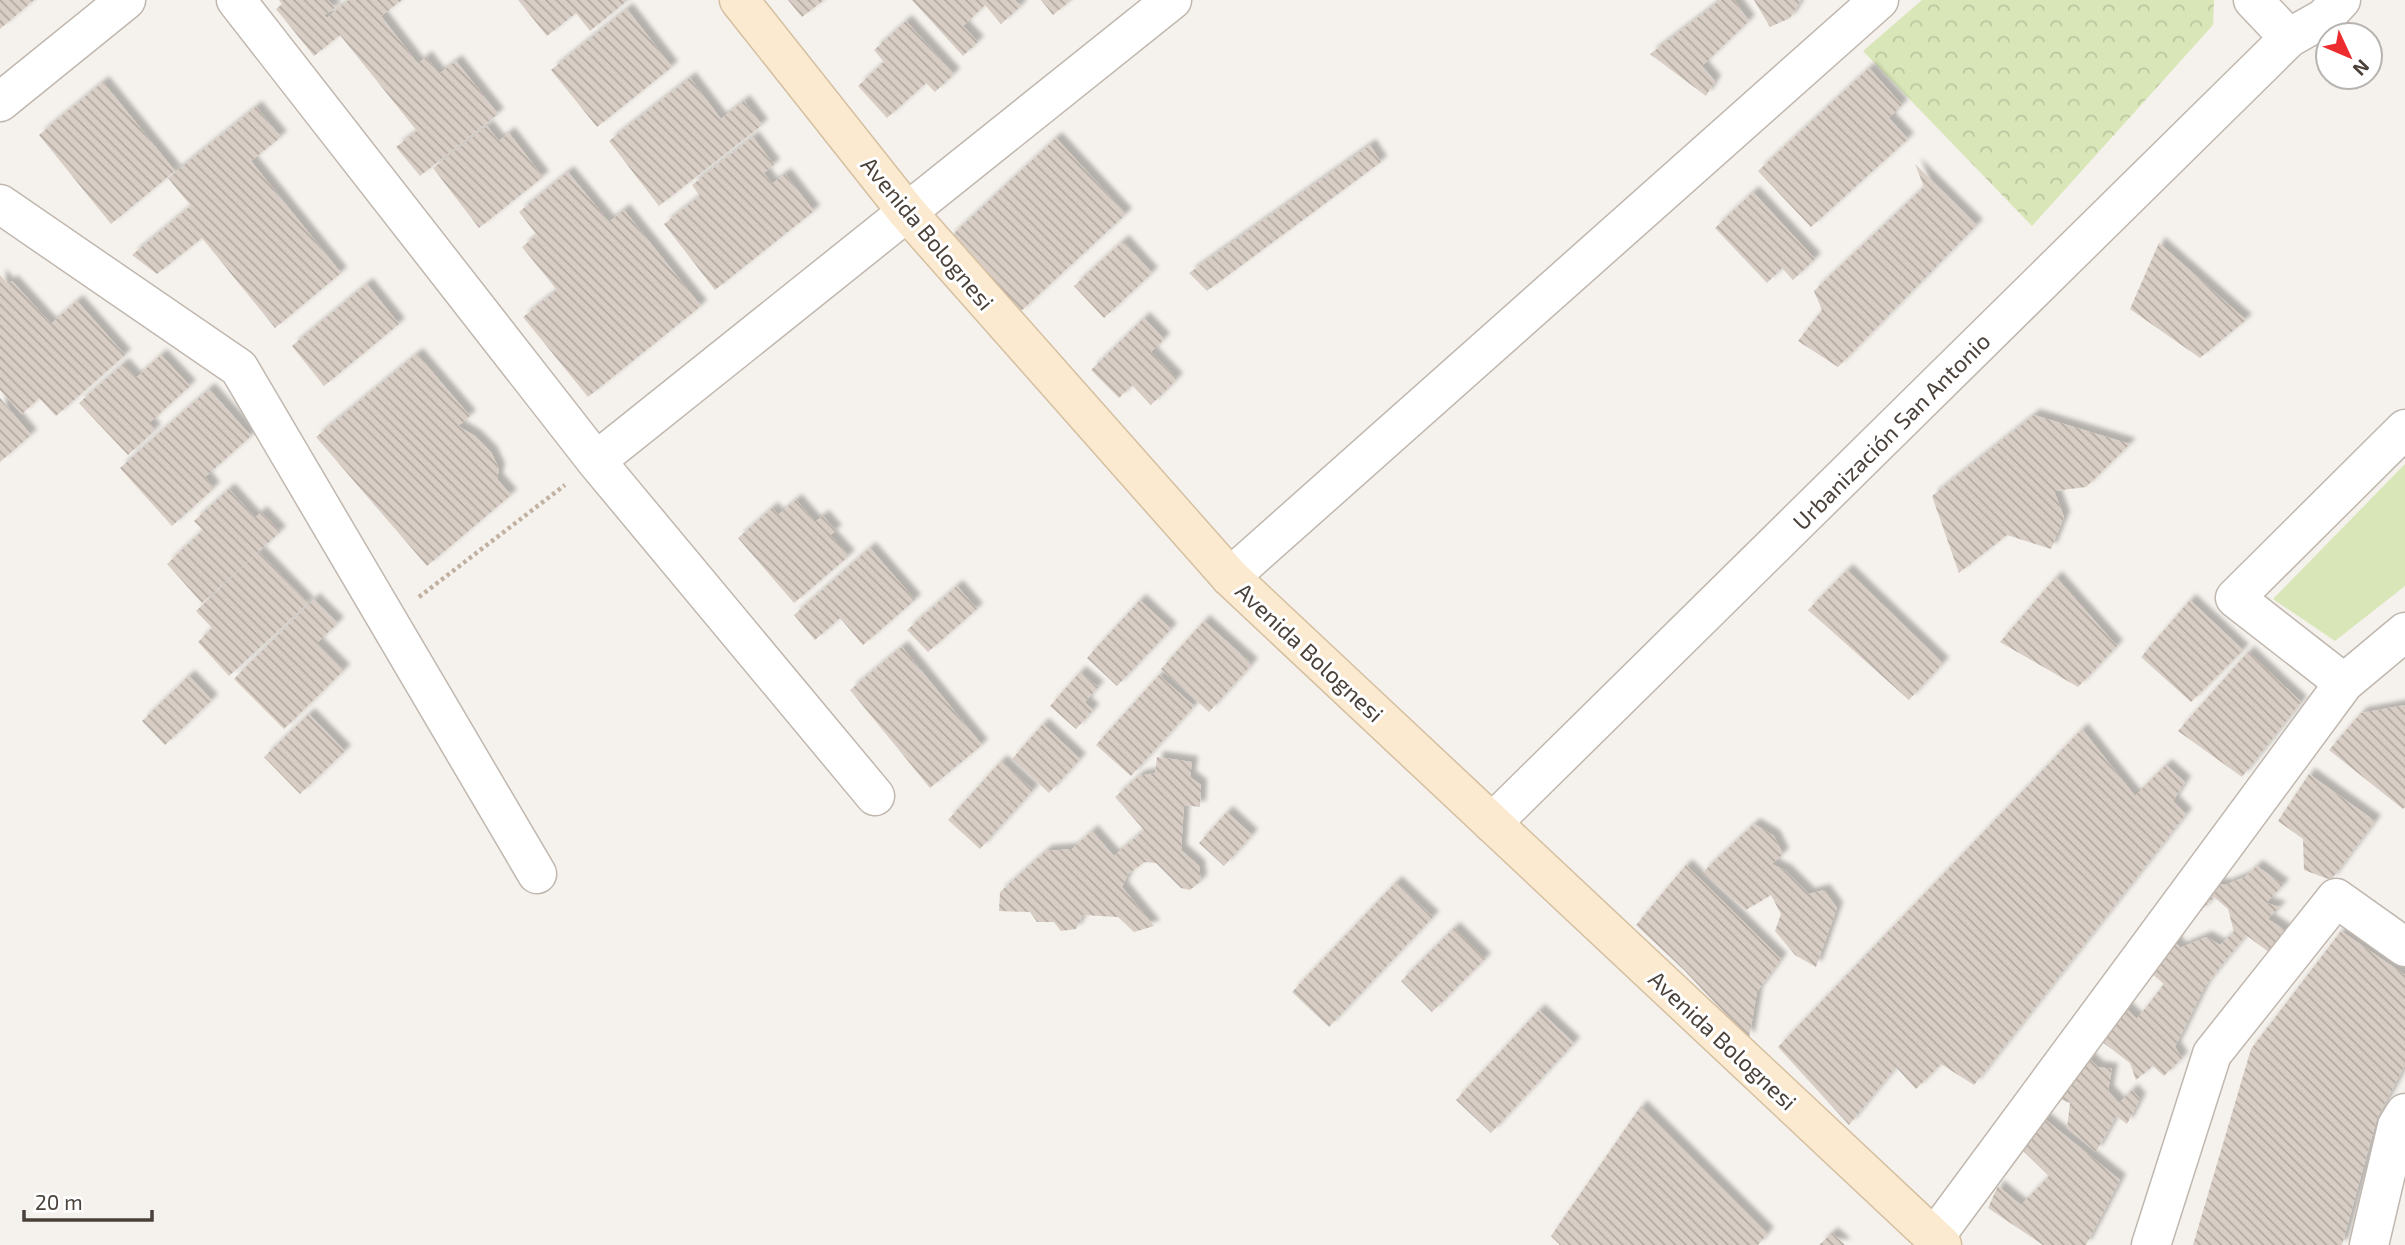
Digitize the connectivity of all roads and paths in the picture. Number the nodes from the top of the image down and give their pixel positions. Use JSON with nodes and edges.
{"nodes":[{"id":1,"x":126,"y":0,"type":"edge"},
{"id":2,"x":236,"y":0,"type":"edge"},
{"id":3,"x":739,"y":0,"type":"edge"},
{"id":4,"x":1172,"y":0,"type":"edge"},
{"id":5,"x":1879,"y":0,"type":"edge"},
{"id":6,"x":2253,"y":0,"type":"edge"},
{"id":7,"x":2341,"y":0,"type":"edge"},
{"id":8,"x":2289,"y":38,"type":"junction"},
{"id":9,"x":0,"y":102,"type":"edge"},
{"id":10,"x":0,"y":205,"type":"edge"},
{"id":11,"x":907,"y":212,"type":"junction"},
{"id":12,"x":2405,"y":429,"type":"edge"},
{"id":13,"x":596,"y":461,"type":"junction"},
{"id":14,"x":1230,"y":577,"type":"junction"},
{"id":15,"x":388,"y":621,"type":"junction"},
{"id":16,"x":2405,"y":632,"type":"edge"},
{"id":17,"x":2344,"y":683,"type":"junction"},
{"id":18,"x":876,"y":796,"type":"dead end"},
{"id":19,"x":1492,"y":823,"type":"junction"},
{"id":20,"x":537,"y":874,"type":"dead end"},
{"id":21,"x":2405,"y":947,"type":"edge"},
{"id":22,"x":2405,"y":1113,"type":"edge"},
{"id":23,"x":1938,"y":1241,"type":"edge"},
{"id":24,"x":2151,"y":1245,"type":"edge"},
{"id":25,"x":2369,"y":1245,"type":"edge"}],
"edges":[{"from":1,"to":9,"type":"street"},
{"from":2,"to":13,"type":"street"},
{"from":3,"to":11,"type":"main road","name":"Avenida Bolognesi"},
{"from":4,"to":11,"type":"street"},
{"from":5,"to":14,"type":"street"},
{"from":6,"to":8,"type":"street"},
{"from":7,"to":8,"type":"street","name":"Urbanización San Antonio"},
{"from":8,"to":19,"type":"street","name":"Urbanización San Antonio"},
{"from":10,"to":15,"type":"street"},
{"from":11,"to":13,"type":"street"},
{"from":11,"to":14,"type":"main road","name":"Avenida Bolognesi"},
{"from":12,"to":17,"type":"street"},
{"from":13,"to":15,"type":"path"},
{"from":13,"to":18,"type":"street"},
{"from":14,"to":19,"type":"main road","name":"Avenida Bolognesi"},
{"from":15,"to":20,"type":"street"},
{"from":16,"to":17,"type":"street"},
{"from":17,"to":23,"type":"street"},
{"from":19,"to":23,"type":"main road","name":"Avenida Bolognesi"},
{"from":21,"to":24,"type":"street"},
{"from":22,"to":25,"type":"street"}]}
